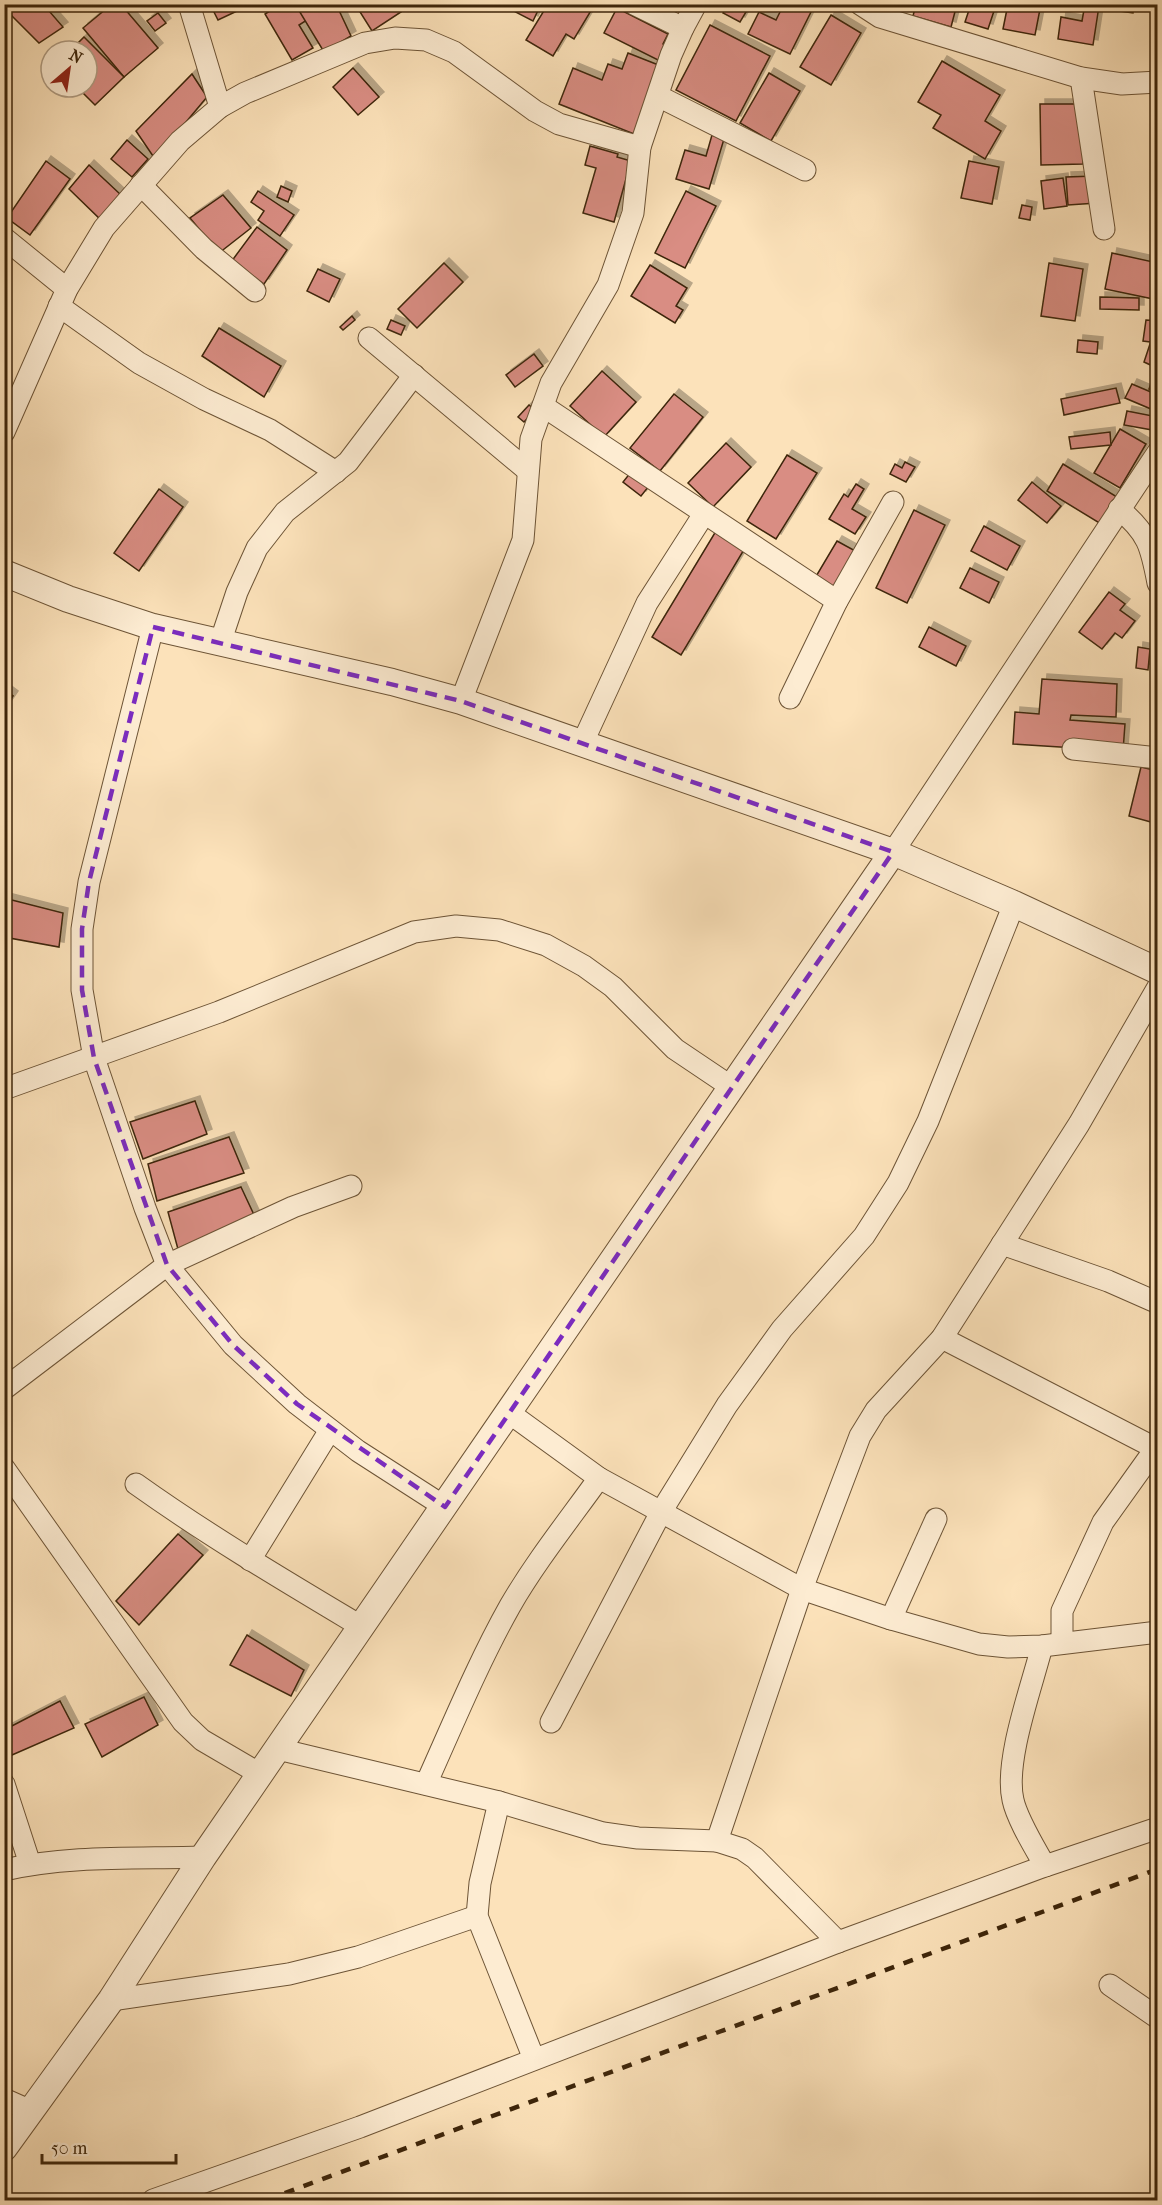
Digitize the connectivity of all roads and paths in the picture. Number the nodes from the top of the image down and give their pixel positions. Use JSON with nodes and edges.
{"nodes":[{"id":1,"x":189,"y":4,"type":"edge"},
{"id":2,"x":634,"y":4,"type":"edge"},
{"id":3,"x":696,"y":4,"type":"edge"},
{"id":4,"x":860,"y":4,"type":"edge"},
{"id":5,"x":683,"y":28,"type":"junction"},
{"id":6,"x":1081,"y":78,"type":"junction"},
{"id":7,"x":1158,"y":82,"type":"edge"},
{"id":8,"x":658,"y":96,"type":"junction"},
{"id":9,"x":220,"y":106,"type":"junction"},
{"id":10,"x":640,"y":147,"type":"junction"},
{"id":11,"x":805,"y":170,"type":"dead end"},
{"id":12,"x":141,"y":185,"type":"junction"},
{"id":13,"x":1104,"y":229,"type":"dead end"},
{"id":14,"x":4,"y":238,"type":"edge"},
{"id":15,"x":255,"y":291,"type":"dead end"},
{"id":16,"x":63,"y":297,"type":"junction"},
{"id":17,"x":369,"y":338,"type":"dead end"},
{"id":18,"x":414,"y":375,"type":"junction"},
{"id":19,"x":543,"y":406,"type":"junction"},
{"id":20,"x":4,"y":432,"type":"edge"},
{"id":21,"x":1158,"y":452,"type":"edge"},
{"id":22,"x":527,"y":470,"type":"junction"},
{"id":23,"x":336,"y":472,"type":"junction"},
{"id":24,"x":893,"y":502,"type":"dead end"},
{"id":25,"x":1119,"y":509,"type":"junction"},
{"id":26,"x":704,"y":514,"type":"junction"},
{"id":27,"x":4,"y":573,"type":"edge"},
{"id":28,"x":1158,"y":583,"type":"edge"},
{"id":29,"x":837,"y":601,"type":"junction"},
{"id":30,"x":153,"y":627,"type":"junction"},
{"id":31,"x":220,"y":643,"type":"junction"},
{"id":32,"x":790,"y":698,"type":"dead end"},
{"id":33,"x":461,"y":701,"type":"junction"},
{"id":34,"x":582,"y":744,"type":"junction"},
{"id":35,"x":1073,"y":749,"type":"dead end"},
{"id":36,"x":1158,"y":758,"type":"edge"},
{"id":37,"x":893,"y":852,"type":"junction"},
{"id":38,"x":1014,"y":904,"type":"junction"},
{"id":39,"x":1158,"y":971,"type":"edge"},
{"id":40,"x":1158,"y":987,"type":"edge"},
{"id":41,"x":94,"y":1058,"type":"junction"},
{"id":42,"x":730,"y":1086,"type":"junction"},
{"id":43,"x":4,"y":1089,"type":"edge"},
{"id":44,"x":351,"y":1186,"type":"dead end"},
{"id":45,"x":1002,"y":1244,"type":"junction"},
{"id":46,"x":167,"y":1265,"type":"junction"},
{"id":47,"x":1158,"y":1303,"type":"edge"},
{"id":48,"x":942,"y":1338,"type":"junction"},
{"id":49,"x":4,"y":1389,"type":"edge"},
{"id":50,"x":508,"y":1412,"type":"junction"},
{"id":51,"x":330,"y":1430,"type":"junction"},
{"id":52,"x":1156,"y":1447,"type":"edge"},
{"id":53,"x":4,"y":1468,"type":"edge"},
{"id":54,"x":599,"y":1478,"type":"junction"},
{"id":55,"x":136,"y":1484,"type":"dead end"},
{"id":56,"x":445,"y":1507,"type":"junction"},
{"id":57,"x":661,"y":1512,"type":"junction"},
{"id":58,"x":936,"y":1519,"type":"dead end"},
{"id":59,"x":250,"y":1560,"type":"junction"},
{"id":60,"x":802,"y":1589,"type":"junction"},
{"id":61,"x":891,"y":1620,"type":"junction"},
{"id":62,"x":362,"y":1627,"type":"junction"},
{"id":63,"x":1158,"y":1632,"type":"edge"},
{"id":64,"x":1052,"y":1645,"type":"junction"},
{"id":65,"x":551,"y":1722,"type":"dead end"},
{"id":66,"x":278,"y":1749,"type":"junction"},
{"id":67,"x":260,"y":1774,"type":"junction"},
{"id":68,"x":4,"y":1784,"type":"edge"},
{"id":69,"x":426,"y":1784,"type":"junction"},
{"id":70,"x":499,"y":1802,"type":"junction"},
{"id":71,"x":1158,"y":1828,"type":"edge"},
{"id":72,"x":717,"y":1841,"type":"junction"},
{"id":73,"x":203,"y":1857,"type":"junction"},
{"id":74,"x":30,"y":1864,"type":"junction"},
{"id":75,"x":1045,"y":1866,"type":"junction"},
{"id":76,"x":4,"y":1870,"type":"edge"},
{"id":77,"x":477,"y":1916,"type":"junction"},
{"id":78,"x":838,"y":1942,"type":"junction"},
{"id":79,"x":1110,"y":1985,"type":"dead end"},
{"id":80,"x":111,"y":2000,"type":"junction"},
{"id":81,"x":1158,"y":2018,"type":"edge"},
{"id":82,"x":534,"y":2059,"type":"junction"},
{"id":83,"x":4,"y":2099,"type":"edge"},
{"id":84,"x":31,"y":2111,"type":"junction"},
{"id":85,"x":4,"y":2148,"type":"edge"},
{"id":86,"x":153,"y":2200,"type":"edge"}],
"edges":[{"from":1,"to":9,"type":"street"},
{"from":2,"to":5,"type":"street"},
{"from":3,"to":5,"type":"street"},
{"from":4,"to":6,"type":"street"},
{"from":5,"to":8,"type":"street"},
{"from":6,"to":7,"type":"street"},
{"from":6,"to":13,"type":"street"},
{"from":8,"to":10,"type":"street"},
{"from":8,"to":11,"type":"street"},
{"from":9,"to":10,"type":"street"},
{"from":9,"to":12,"type":"street"},
{"from":10,"to":19,"type":"street"},
{"from":12,"to":15,"type":"street"},
{"from":12,"to":16,"type":"street"},
{"from":14,"to":16,"type":"street"},
{"from":16,"to":20,"type":"street"},
{"from":16,"to":23,"type":"street"},
{"from":17,"to":18,"type":"street"},
{"from":18,"to":22,"type":"street"},
{"from":18,"to":23,"type":"street"},
{"from":19,"to":22,"type":"street"},
{"from":19,"to":26,"type":"street"},
{"from":21,"to":25,"type":"street"},
{"from":22,"to":33,"type":"street"},
{"from":23,"to":31,"type":"street"},
{"from":24,"to":29,"type":"street"},
{"from":25,"to":28,"type":"street"},
{"from":25,"to":37,"type":"street"},
{"from":26,"to":29,"type":"street"},
{"from":26,"to":34,"type":"street"},
{"from":27,"to":30,"type":"street"},
{"from":29,"to":32,"type":"street"},
{"from":30,"to":31,"type":"street"},
{"from":30,"to":41,"type":"street"},
{"from":31,"to":33,"type":"street"},
{"from":33,"to":34,"type":"street"},
{"from":34,"to":37,"type":"street"},
{"from":35,"to":36,"type":"street"},
{"from":37,"to":38,"type":"street"},
{"from":37,"to":42,"type":"street"},
{"from":38,"to":39,"type":"street"},
{"from":38,"to":57,"type":"street"},
{"from":40,"to":45,"type":"street"},
{"from":41,"to":42,"type":"street"},
{"from":41,"to":43,"type":"street"},
{"from":41,"to":46,"type":"street"},
{"from":42,"to":50,"type":"street"},
{"from":44,"to":46,"type":"street"},
{"from":45,"to":47,"type":"street"},
{"from":45,"to":48,"type":"street"},
{"from":46,"to":49,"type":"street"},
{"from":46,"to":51,"type":"street"},
{"from":48,"to":52,"type":"street"},
{"from":48,"to":60,"type":"street"},
{"from":50,"to":54,"type":"street"},
{"from":50,"to":56,"type":"street"},
{"from":51,"to":56,"type":"street"},
{"from":51,"to":59,"type":"street"},
{"from":52,"to":64,"type":"street"},
{"from":53,"to":67,"type":"street"},
{"from":54,"to":57,"type":"street"},
{"from":54,"to":69,"type":"street"},
{"from":55,"to":59,"type":"street"},
{"from":56,"to":62,"type":"street"},
{"from":57,"to":60,"type":"street"},
{"from":57,"to":65,"type":"street"},
{"from":58,"to":61,"type":"street"},
{"from":59,"to":62,"type":"street"},
{"from":60,"to":61,"type":"street"},
{"from":60,"to":72,"type":"street"},
{"from":61,"to":64,"type":"street"},
{"from":62,"to":66,"type":"street"},
{"from":63,"to":64,"type":"street"},
{"from":64,"to":75,"type":"street"},
{"from":66,"to":67,"type":"street"},
{"from":66,"to":69,"type":"street"},
{"from":67,"to":73,"type":"street"},
{"from":68,"to":74,"type":"street"},
{"from":69,"to":70,"type":"street"},
{"from":70,"to":72,"type":"street"},
{"from":70,"to":77,"type":"street"},
{"from":71,"to":75,"type":"street"},
{"from":72,"to":78,"type":"street"},
{"from":73,"to":74,"type":"street"},
{"from":73,"to":80,"type":"street"},
{"from":74,"to":76,"type":"street"},
{"from":75,"to":78,"type":"street"},
{"from":77,"to":80,"type":"street"},
{"from":77,"to":82,"type":"street"},
{"from":78,"to":82,"type":"street"},
{"from":79,"to":81,"type":"street"},
{"from":80,"to":84,"type":"street"},
{"from":82,"to":86,"type":"street"},
{"from":83,"to":84,"type":"street"},
{"from":84,"to":85,"type":"street"}]}
